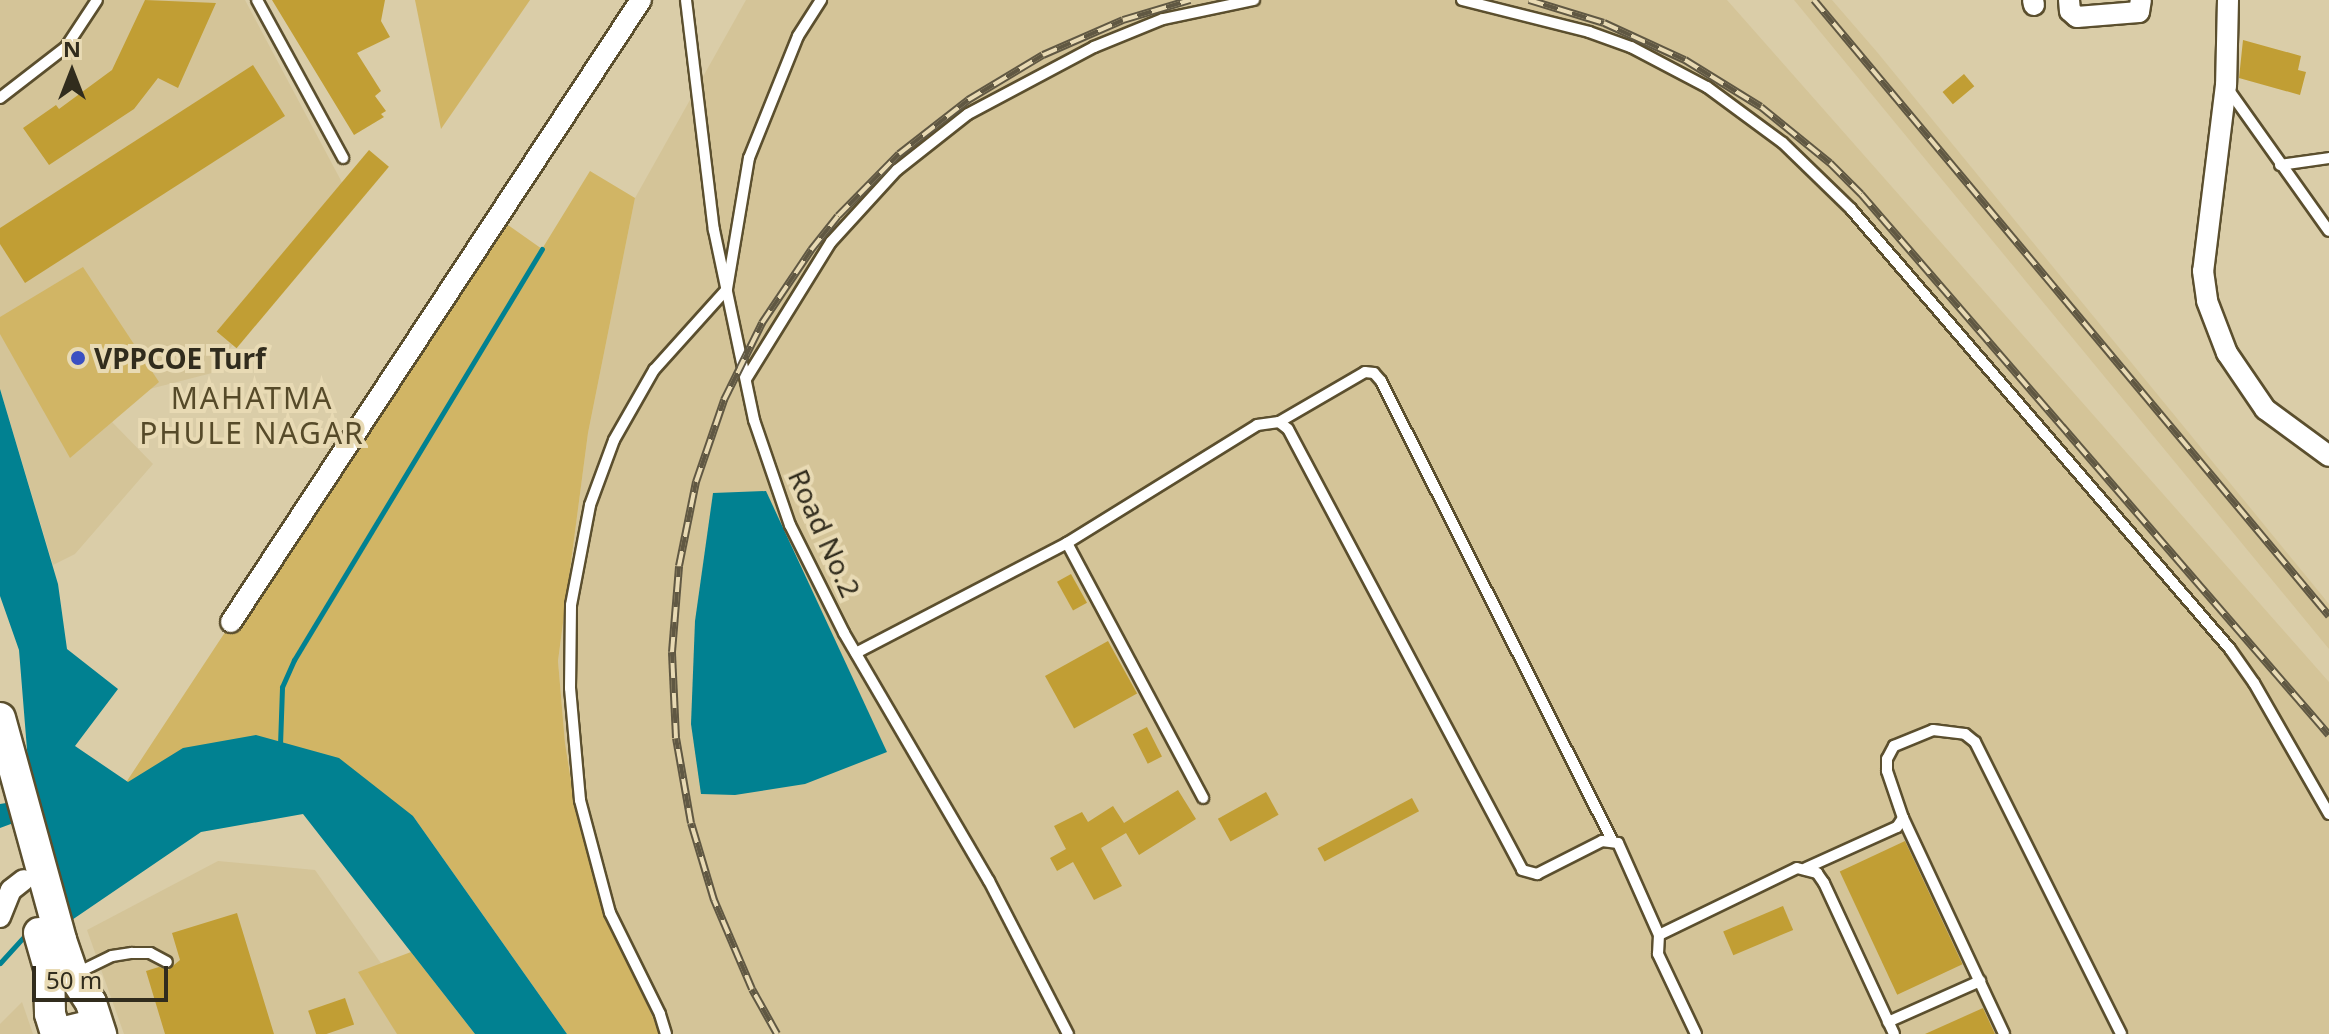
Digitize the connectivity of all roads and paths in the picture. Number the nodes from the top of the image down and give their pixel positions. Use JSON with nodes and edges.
{"nodes":[{"id":1,"x":97,"y":0,"type":"edge"},
{"id":2,"x":257,"y":0,"type":"edge"},
{"id":3,"x":641,"y":0,"type":"edge"},
{"id":4,"x":686,"y":0,"type":"edge"},
{"id":5,"x":821,"y":0,"type":"edge"},
{"id":6,"x":1254,"y":0,"type":"edge"},
{"id":7,"x":1462,"y":0,"type":"edge"},
{"id":8,"x":2069,"y":0,"type":"edge"},
{"id":9,"x":2141,"y":0,"type":"edge"},
{"id":10,"x":2228,"y":0,"type":"edge"},
{"id":11,"x":2226,"y":85,"type":"junction"},
{"id":12,"x":0,"y":98,"type":"edge"},
{"id":13,"x":343,"y":158,"type":"dead end"},
{"id":14,"x":2329,"y":158,"type":"edge"},
{"id":15,"x":2280,"y":165,"type":"junction"},
{"id":16,"x":2329,"y":231,"type":"edge"},
{"id":17,"x":727,"y":289,"type":"junction"},
{"id":18,"x":746,"y":379,"type":"junction"},
{"id":19,"x":1279,"y":422,"type":"junction"},
{"id":20,"x":2329,"y":456,"type":"edge"},
{"id":21,"x":1067,"y":543,"type":"junction"},
{"id":22,"x":231,"y":622,"type":"dead end"},
{"id":23,"x":856,"y":653,"type":"junction"},
{"id":24,"x":0,"y":718,"type":"edge"},
{"id":25,"x":10,"y":791,"type":"edge"},
{"id":26,"x":1203,"y":798,"type":"dead end"},
{"id":27,"x":2329,"y":814,"type":"edge"},
{"id":28,"x":1903,"y":818,"type":"junction"},
{"id":29,"x":1617,"y":844,"type":"junction"},
{"id":30,"x":1806,"y":868,"type":"junction"},
{"id":31,"x":34,"y":892,"type":"junction"},
{"id":32,"x":0,"y":917,"type":"edge"},
{"id":33,"x":1659,"y":935,"type":"junction"},
{"id":34,"x":52,"y":943,"type":"junction"},
{"id":35,"x":167,"y":962,"type":"dead end"},
{"id":36,"x":73,"y":975,"type":"junction"},
{"id":37,"x":1980,"y":981,"type":"junction"},
{"id":38,"x":1888,"y":1022,"type":"junction"},
{"id":39,"x":99,"y":1029,"type":"edge"},
{"id":40,"x":56,"y":1034,"type":"edge"},
{"id":41,"x":666,"y":1034,"type":"edge"},
{"id":42,"x":1068,"y":1034,"type":"edge"},
{"id":43,"x":1696,"y":1034,"type":"edge"},
{"id":44,"x":1894,"y":1034,"type":"edge"},
{"id":45,"x":2004,"y":1034,"type":"edge"},
{"id":46,"x":2121,"y":1034,"type":"edge"}],
"edges":[{"from":1,"to":12,"type":"lane"},
{"from":2,"to":13,"type":"lane"},
{"from":3,"to":22,"type":"street"},
{"from":4,"to":17,"type":"lane","name":"Road No.2"},
{"from":5,"to":17,"type":"lane"},
{"from":6,"to":18,"type":"lane"},
{"from":7,"to":27,"type":"lane"},
{"from":8,"to":9,"type":"street"},
{"from":10,"to":11,"type":"street"},
{"from":11,"to":15,"type":"lane"},
{"from":11,"to":20,"type":"street"},
{"from":14,"to":15,"type":"lane"},
{"from":15,"to":16,"type":"lane"},
{"from":17,"to":18,"type":"lane","name":"Road No.2"},
{"from":17,"to":41,"type":"lane"},
{"from":18,"to":23,"type":"lane","name":"Road No.2"},
{"from":19,"to":21,"type":"lane"},
{"from":19,"to":29,"type":"lane"},
{"from":19,"to":29,"type":"lane"},
{"from":21,"to":23,"type":"lane"},
{"from":21,"to":26,"type":"lane"},
{"from":23,"to":42,"type":"lane","name":"Road No.2"},
{"from":24,"to":25,"type":"main road"},
{"from":25,"to":31,"type":"main road"},
{"from":28,"to":30,"type":"lane"},
{"from":28,"to":37,"type":"lane"},
{"from":28,"to":46,"type":"lane"},
{"from":29,"to":33,"type":"lane"},
{"from":30,"to":33,"type":"lane"},
{"from":30,"to":38,"type":"lane"},
{"from":31,"to":32,"type":"street"},
{"from":31,"to":34,"type":"main road"},
{"from":33,"to":43,"type":"lane"},
{"from":34,"to":36,"type":"main road"},
{"from":34,"to":40,"type":"main road"},
{"from":35,"to":36,"type":"lane"},
{"from":36,"to":39,"type":"main road"},
{"from":37,"to":38,"type":"lane"},
{"from":37,"to":45,"type":"lane"},
{"from":38,"to":44,"type":"lane"},
{"from":39,"to":40,"type":"main road"}]}
